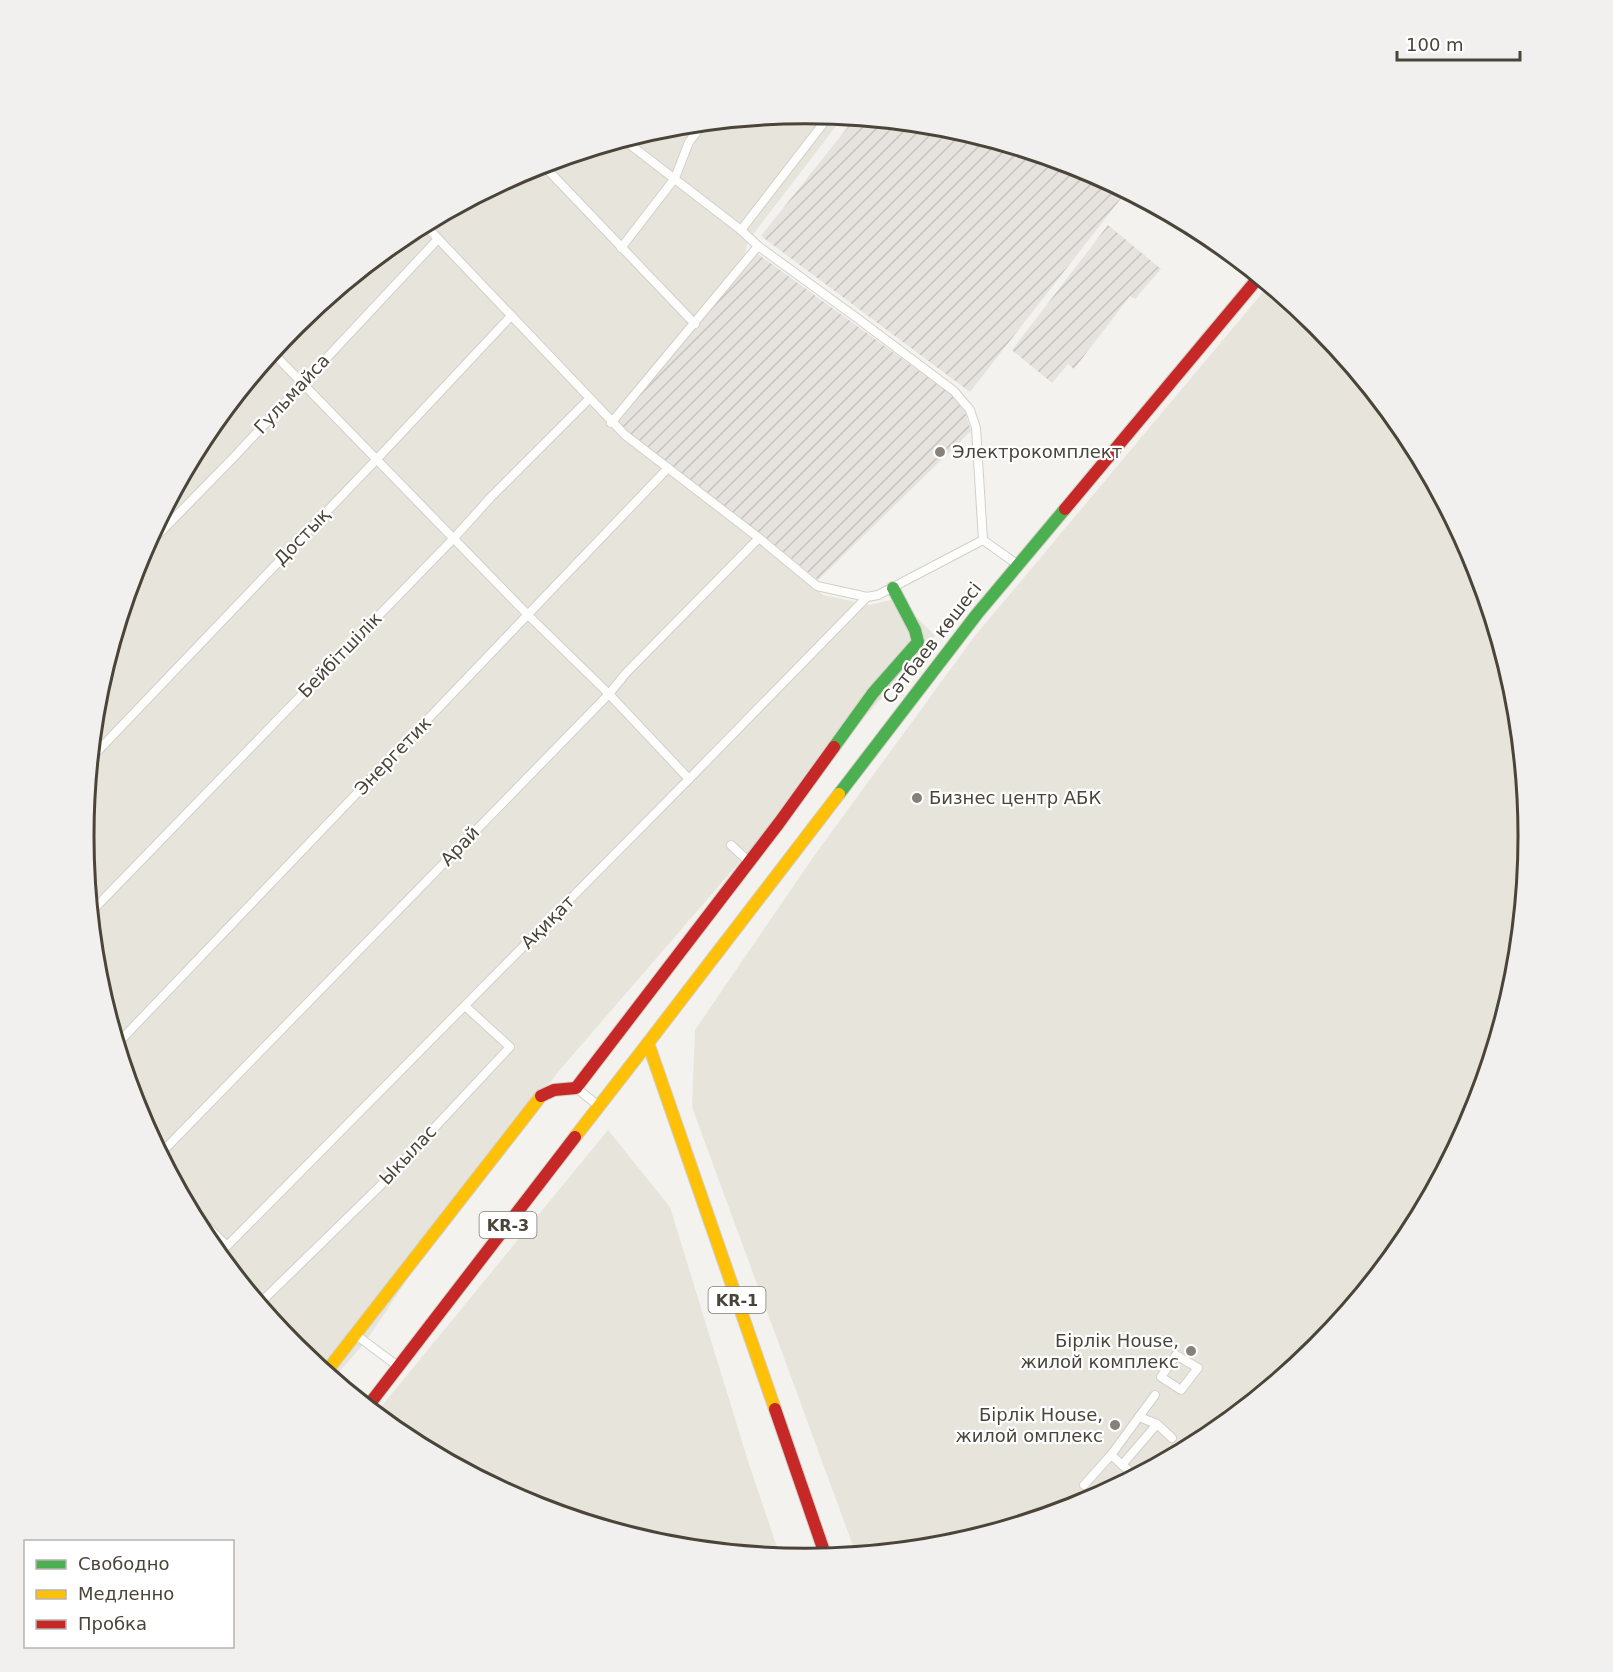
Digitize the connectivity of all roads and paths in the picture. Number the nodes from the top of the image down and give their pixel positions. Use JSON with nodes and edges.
{"nodes":[{"id":1,"x":822,"y":125,"type":"edge"},
{"id":2,"x":696,"y":133,"type":"edge"},
{"id":3,"x":632,"y":146,"type":"edge"},
{"id":4,"x":550,"y":172,"type":"edge"},
{"id":5,"x":675,"y":178,"type":"junction"},
{"id":6,"x":741,"y":230,"type":"junction"},
{"id":7,"x":431,"y":231,"type":"edge"},
{"id":8,"x":438,"y":239,"type":"junction"},
{"id":9,"x":758,"y":246,"type":"junction"},
{"id":10,"x":621,"y":248,"type":"junction"},
{"id":11,"x":1254,"y":283,"type":"edge"},
{"id":12,"x":511,"y":316,"type":"junction"},
{"id":13,"x":695,"y":324,"type":"junction"},
{"id":14,"x":279,"y":359,"type":"edge"},
{"id":15,"x":302,"y":383,"type":"junction"},
{"id":16,"x":589,"y":399,"type":"junction"},
{"id":17,"x":610,"y":423,"type":"junction"},
{"id":18,"x":376,"y":460,"type":"junction"},
{"id":19,"x":668,"y":468,"type":"junction"},
{"id":20,"x":165,"y":527,"type":"edge"},
{"id":21,"x":454,"y":538,"type":"junction"},
{"id":22,"x":759,"y":538,"type":"junction"},
{"id":23,"x":983,"y":540,"type":"junction"},
{"id":24,"x":1018,"y":565,"type":"junction"},
{"id":25,"x":893,"y":588,"type":"junction"},
{"id":26,"x":867,"y":597,"type":"junction"},
{"id":27,"x":528,"y":615,"type":"junction"},
{"id":28,"x":609,"y":694,"type":"junction"},
{"id":29,"x":100,"y":748,"type":"edge"},
{"id":30,"x":689,"y":779,"type":"junction"},
{"id":31,"x":731,"y":845,"type":"dead end"},
{"id":32,"x":748,"y":861,"type":"junction"},
{"id":33,"x":98,"y":905,"type":"edge"},
{"id":34,"x":465,"y":1006,"type":"junction"},
{"id":35,"x":124,"y":1037,"type":"edge"},
{"id":36,"x":648,"y":1043,"type":"junction"},
{"id":37,"x":576,"y":1088,"type":"junction"},
{"id":38,"x":599,"y":1106,"type":"junction"},
{"id":39,"x":166,"y":1147,"type":"edge"},
{"id":40,"x":217,"y":1236,"type":"edge"},
{"id":41,"x":265,"y":1298,"type":"edge"},
{"id":42,"x":356,"y":1335,"type":"junction"},
{"id":43,"x":331,"y":1366,"type":"edge"},
{"id":44,"x":399,"y":1367,"type":"junction"},
{"id":45,"x":1198,"y":1368,"type":"joint"},
{"id":46,"x":1155,"y":1395,"type":"dead end"},
{"id":47,"x":372,"y":1400,"type":"edge"},
{"id":48,"x":1139,"y":1417,"type":"junction"},
{"id":49,"x":1157,"y":1424,"type":"junction"},
{"id":50,"x":1172,"y":1438,"type":"dead end"},
{"id":51,"x":1111,"y":1455,"type":"junction"},
{"id":52,"x":1122,"y":1465,"type":"junction"},
{"id":53,"x":1129,"y":1471,"type":"edge"},
{"id":54,"x":1084,"y":1485,"type":"dead end"},
{"id":55,"x":823,"y":1547,"type":"edge"}],
"edges":[{"from":1,"to":6,"type":"street"},
{"from":2,"to":5,"type":"street"},
{"from":3,"to":5,"type":"street"},
{"from":4,"to":10,"type":"street"},
{"from":5,"to":6,"type":"street"},
{"from":5,"to":10,"type":"street"},
{"from":6,"to":9,"type":"street"},
{"from":7,"to":8,"type":"street"},
{"from":8,"to":12,"type":"street"},
{"from":8,"to":15,"type":"street","name":"Гульмайса"},
{"from":9,"to":13,"type":"street"},
{"from":9,"to":23,"type":"street"},
{"from":10,"to":13,"type":"street"},
{"from":11,"to":24,"type":"main road","name":"Сәтбаев көшесі","number":"KR-3"},
{"from":12,"to":16,"type":"street"},
{"from":12,"to":18,"type":"street","name":"Достық"},
{"from":13,"to":17,"type":"street"},
{"from":14,"to":15,"type":"street"},
{"from":15,"to":18,"type":"street"},
{"from":15,"to":20,"type":"street","name":"Гульмайса"},
{"from":16,"to":17,"type":"street"},
{"from":16,"to":21,"type":"street","name":"Бейбітшілік"},
{"from":17,"to":19,"type":"street"},
{"from":18,"to":21,"type":"street"},
{"from":18,"to":29,"type":"street","name":"Достық"},
{"from":19,"to":22,"type":"street"},
{"from":19,"to":27,"type":"street","name":"Энергетик"},
{"from":21,"to":27,"type":"street"},
{"from":21,"to":33,"type":"street","name":"Бейбітшілік"},
{"from":22,"to":26,"type":"street"},
{"from":22,"to":28,"type":"street","name":"Арай"},
{"from":23,"to":24,"type":"street"},
{"from":23,"to":25,"type":"street"},
{"from":24,"to":36,"type":"main road","name":"Сәтбаев көшесі","number":"KR-3"},
{"from":25,"to":26,"type":"street"},
{"from":25,"to":32,"type":"main road"},
{"from":26,"to":30,"type":"street","name":"Ақиқат"},
{"from":27,"to":28,"type":"street"},
{"from":27,"to":35,"type":"street","name":"Энергетик"},
{"from":28,"to":30,"type":"street"},
{"from":28,"to":39,"type":"street","name":"Арай"},
{"from":30,"to":34,"type":"street","name":"Ақиқат"},
{"from":31,"to":32,"type":"street"},
{"from":32,"to":37,"type":"main road"},
{"from":34,"to":40,"type":"street","name":"Ақиқат"},
{"from":34,"to":41,"type":"street","name":"Ыкылас"},
{"from":36,"to":38,"type":"main road","number":"KR-3"},
{"from":36,"to":55,"type":"main road","number":"KR-1"},
{"from":37,"to":38,"type":"street"},
{"from":37,"to":42,"type":"main road"},
{"from":38,"to":44,"type":"main road","number":"KR-3"},
{"from":42,"to":43,"type":"main road"},
{"from":42,"to":44,"type":"street"},
{"from":44,"to":47,"type":"main road","number":"KR-3"},
{"from":45,"to":45,"type":"street"},
{"from":46,"to":48,"type":"street"},
{"from":48,"to":49,"type":"street"},
{"from":48,"to":51,"type":"street"},
{"from":49,"to":50,"type":"street"},
{"from":49,"to":52,"type":"street"},
{"from":51,"to":52,"type":"street"},
{"from":51,"to":54,"type":"street"},
{"from":52,"to":53,"type":"street"}]}
